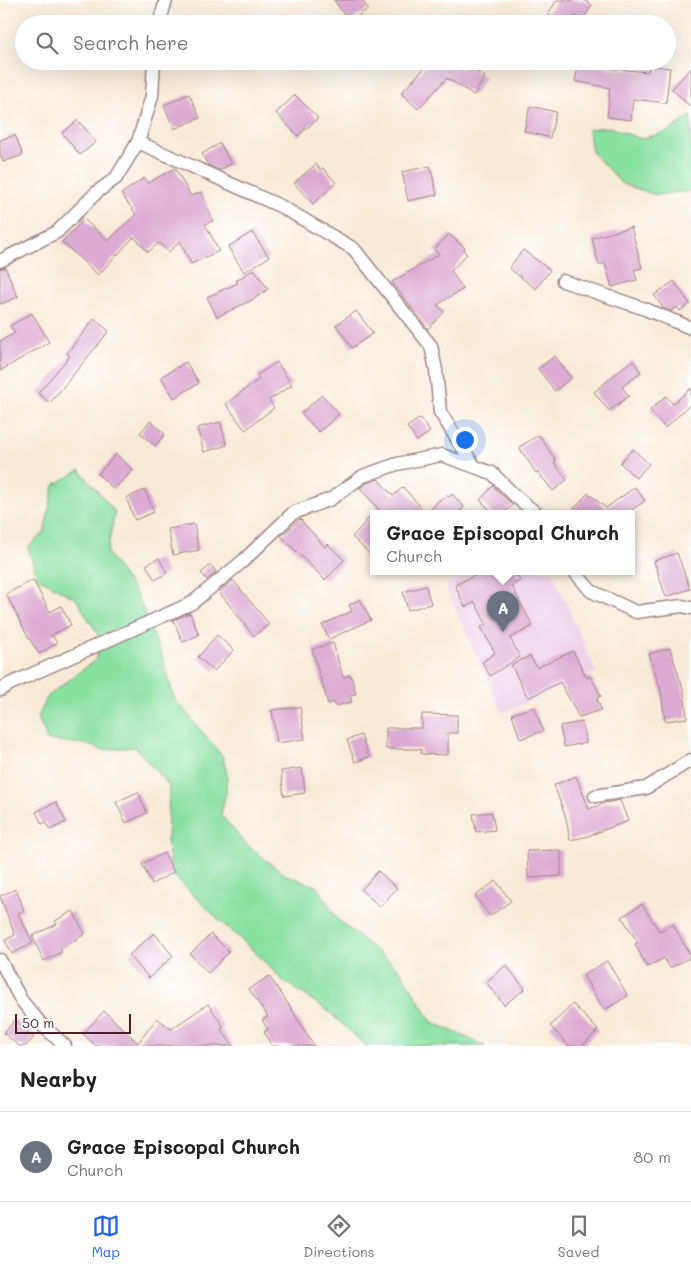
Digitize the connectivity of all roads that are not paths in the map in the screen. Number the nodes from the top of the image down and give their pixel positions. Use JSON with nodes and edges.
{"nodes":[{"id":1,"x":166,"y":0,"type":"edge"},
{"id":2,"x":162,"y":15,"type":"edge"},
{"id":3,"x":153,"y":70,"type":"edge"},
{"id":4,"x":138,"y":142,"type":"junction"},
{"id":5,"x":0,"y":260,"type":"edge"},
{"id":6,"x":563,"y":281,"type":"dead end"},
{"id":7,"x":691,"y":328,"type":"edge"},
{"id":8,"x":474,"y":466,"type":"junction"},
{"id":9,"x":532,"y":510,"type":"edge"},
{"id":10,"x":577,"y":575,"type":"edge"},
{"id":11,"x":691,"y":608,"type":"edge"},
{"id":12,"x":0,"y":690,"type":"edge"},
{"id":13,"x":691,"y":760,"type":"edge"},
{"id":14,"x":595,"y":796,"type":"dead end"},
{"id":15,"x":0,"y":960,"type":"edge"},
{"id":16,"x":65,"y":1046,"type":"edge"}],
"edges":[{"from":1,"to":2,"type":"street"},
{"from":3,"to":4,"type":"street"},
{"from":4,"to":5,"type":"street"},
{"from":4,"to":8,"type":"street"},
{"from":6,"to":7,"type":"street"},
{"from":8,"to":9,"type":"street"},
{"from":8,"to":12,"type":"street"},
{"from":10,"to":11,"type":"street"},
{"from":13,"to":14,"type":"street"},
{"from":15,"to":16,"type":"street"}]}
